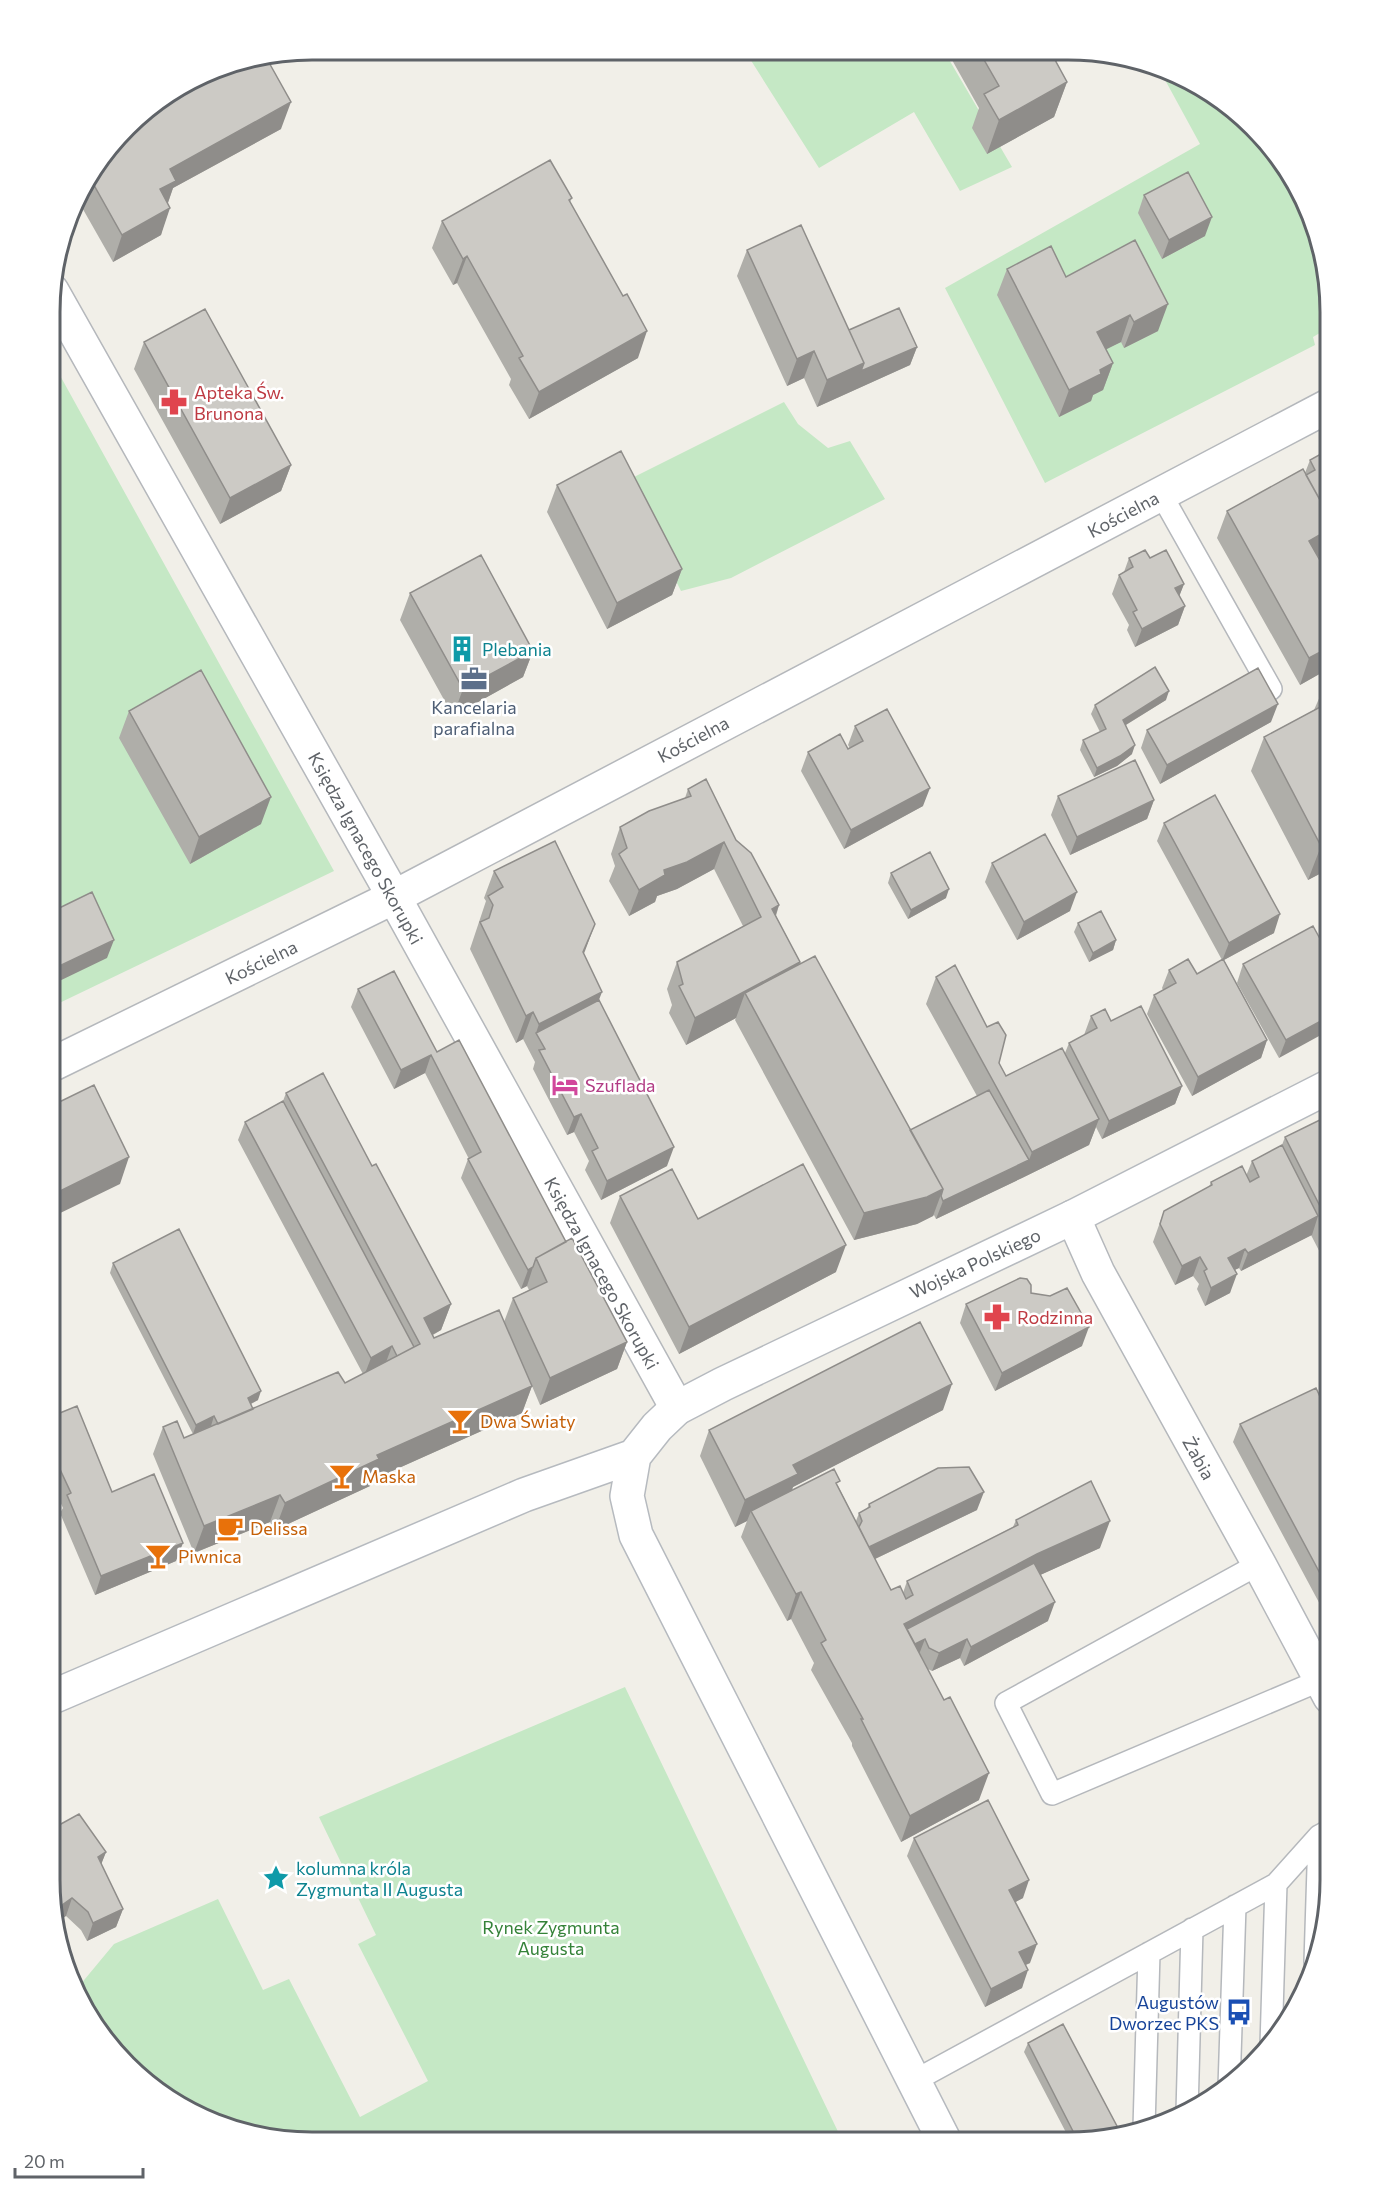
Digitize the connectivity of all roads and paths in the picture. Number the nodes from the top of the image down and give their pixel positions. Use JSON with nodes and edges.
{"nodes":[{"id":1,"x":60,"y":306,"type":"edge"},
{"id":2,"x":1320,"y":410,"type":"edge"},
{"id":3,"x":1161,"y":494,"type":"junction"},
{"id":4,"x":1272,"y":689,"type":"edge"},
{"id":5,"x":394,"y":897,"type":"junction"},
{"id":6,"x":60,"y":1061,"type":"edge"},
{"id":7,"x":1320,"y":1091,"type":"edge"},
{"id":8,"x":1073,"y":1217,"type":"junction"},
{"id":9,"x":677,"y":1408,"type":"junction"},
{"id":10,"x":634,"y":1456,"type":"junction"},
{"id":11,"x":1259,"y":1564,"type":"junction"},
{"id":12,"x":1320,"y":1680,"type":"edge"},
{"id":13,"x":1320,"y":1691,"type":"edge"},
{"id":14,"x":60,"y":1694,"type":"edge"},
{"id":15,"x":1320,"y":1837,"type":"edge"},
{"id":16,"x":1276,"y":1884,"type":"junction"},
{"id":17,"x":1235,"y":1906,"type":"junction"},
{"id":18,"x":1192,"y":1929,"type":"junction"},
{"id":19,"x":1149,"y":1953,"type":"junction"},
{"id":20,"x":1272,"y":2028,"type":"edge"},
{"id":21,"x":1229,"y":2073,"type":"edge"},
{"id":22,"x":914,"y":2081,"type":"junction"},
{"id":23,"x":1187,"y":2102,"type":"edge"},
{"id":24,"x":1144,"y":2120,"type":"edge"},
{"id":25,"x":940,"y":2132,"type":"edge"}],
"edges":[{"from":1,"to":5,"type":"street","name":"Księdza Ignacego Skorupki"},
{"from":2,"to":3,"type":"street","name":"Kościelna"},
{"from":3,"to":4,"type":"lane"},
{"from":3,"to":5,"type":"street","name":"Kościelna"},
{"from":5,"to":6,"type":"street","name":"Kościelna"},
{"from":5,"to":9,"type":"street","name":"Księdza Ignacego Skorupki"},
{"from":7,"to":8,"type":"street","name":"Wojska Polskiego"},
{"from":8,"to":9,"type":"street","name":"Wojska Polskiego"},
{"from":8,"to":11,"type":"street","name":"Żabia"},
{"from":9,"to":10,"type":"street","name":"Wojska Polskiego"},
{"from":10,"to":14,"type":"street"},
{"from":10,"to":22,"type":"street"},
{"from":11,"to":12,"type":"street","name":"Żabia"},
{"from":11,"to":13,"type":"lane"},
{"from":15,"to":16,"type":"lane"},
{"from":16,"to":17,"type":"lane"},
{"from":16,"to":20,"type":"lane"},
{"from":17,"to":18,"type":"lane"},
{"from":17,"to":21,"type":"lane"},
{"from":18,"to":19,"type":"lane"},
{"from":18,"to":23,"type":"lane"},
{"from":19,"to":22,"type":"lane"},
{"from":19,"to":24,"type":"lane"},
{"from":22,"to":25,"type":"street"}]}
